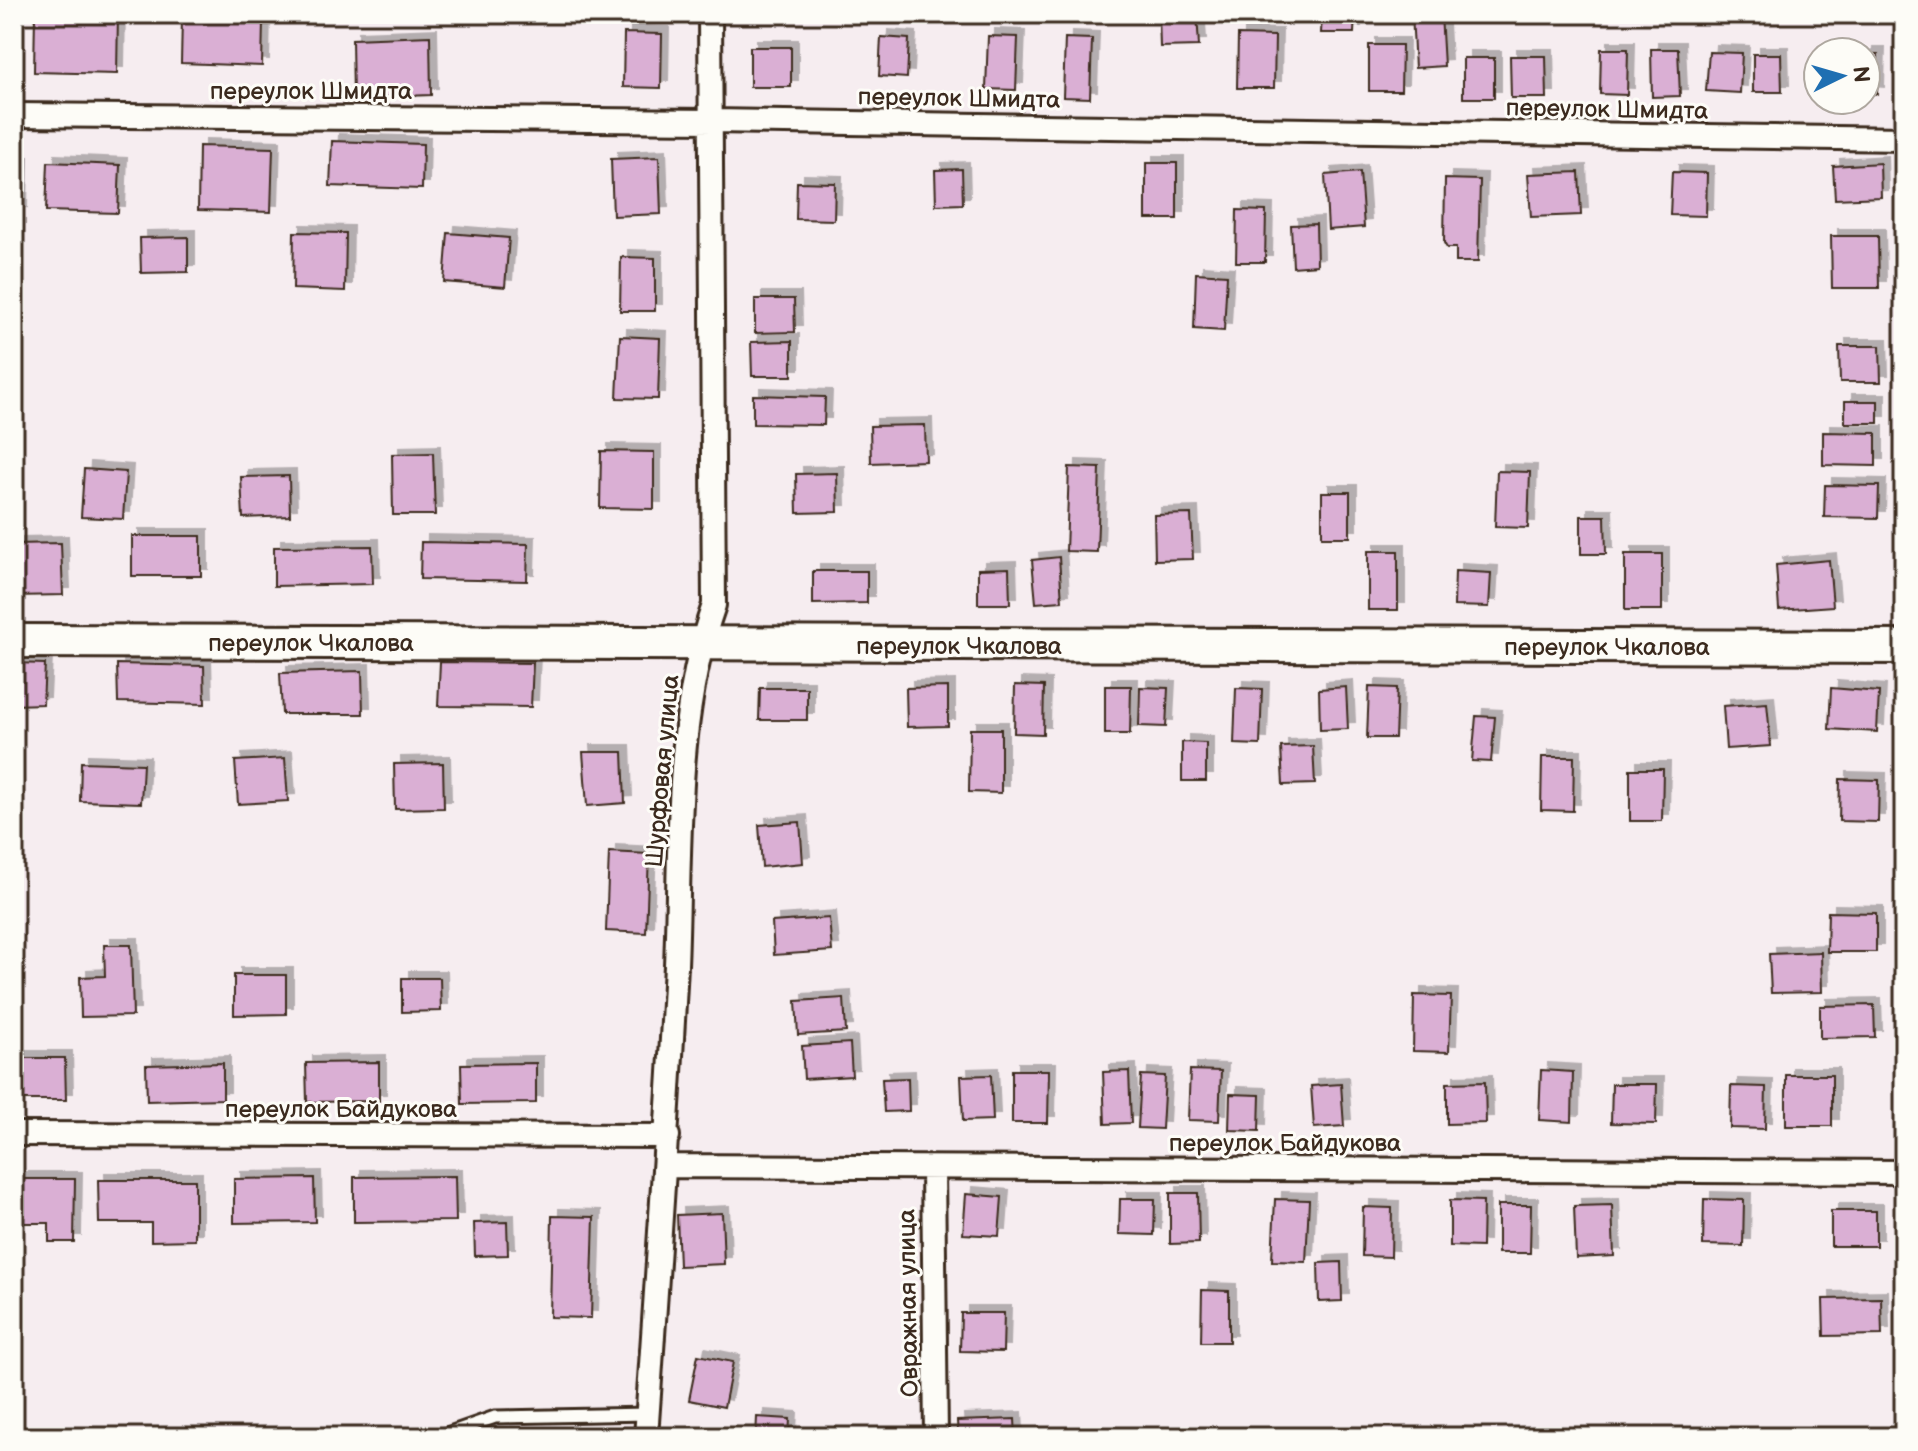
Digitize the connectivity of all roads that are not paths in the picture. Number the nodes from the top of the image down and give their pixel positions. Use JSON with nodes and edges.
{"nodes":[{"id":1,"x":710,"y":14,"type":"edge"},
{"id":2,"x":14,"y":115,"type":"edge"},
{"id":3,"x":713,"y":121,"type":"junction"},
{"id":4,"x":1904,"y":139,"type":"edge"},
{"id":5,"x":14,"y":641,"type":"edge"},
{"id":6,"x":700,"y":646,"type":"junction"},
{"id":7,"x":1904,"y":647,"type":"edge"},
{"id":8,"x":14,"y":1134,"type":"edge"},
{"id":9,"x":668,"y":1136,"type":"junction"},
{"id":10,"x":665,"y":1166,"type":"junction"},
{"id":11,"x":933,"y":1168,"type":"junction"},
{"id":12,"x":1904,"y":1172,"type":"edge"},
{"id":13,"x":648,"y":1414,"type":"junction"},
{"id":14,"x":438,"y":1437,"type":"edge"},
{"id":15,"x":646,"y":1437,"type":"edge"},
{"id":16,"x":936,"y":1437,"type":"edge"}],
"edges":[{"from":1,"to":3,"type":"street","name":"Шурфовая улица"},
{"from":2,"to":3,"type":"street","name":"переулок Шмидта"},
{"from":3,"to":4,"type":"street","name":"переулок Шмидта"},
{"from":3,"to":6,"type":"street","name":"Шурфовая улица"},
{"from":5,"to":6,"type":"street","name":"переулок Чкалова"},
{"from":6,"to":7,"type":"street","name":"переулок Чкалова"},
{"from":6,"to":9,"type":"street","name":"Шурфовая улица"},
{"from":8,"to":9,"type":"street","name":"переулок Байдукова"},
{"from":9,"to":10,"type":"street","name":"Шурфовая улица"},
{"from":10,"to":11,"type":"street","name":"переулок Байдукова"},
{"from":10,"to":13,"type":"street","name":"Шурфовая улица"},
{"from":11,"to":12,"type":"street","name":"переулок Байдукова"},
{"from":11,"to":16,"type":"street","name":"Овражная улица"},
{"from":13,"to":14,"type":"lane"},
{"from":13,"to":15,"type":"street","name":"Шурфовая улица"}]}
